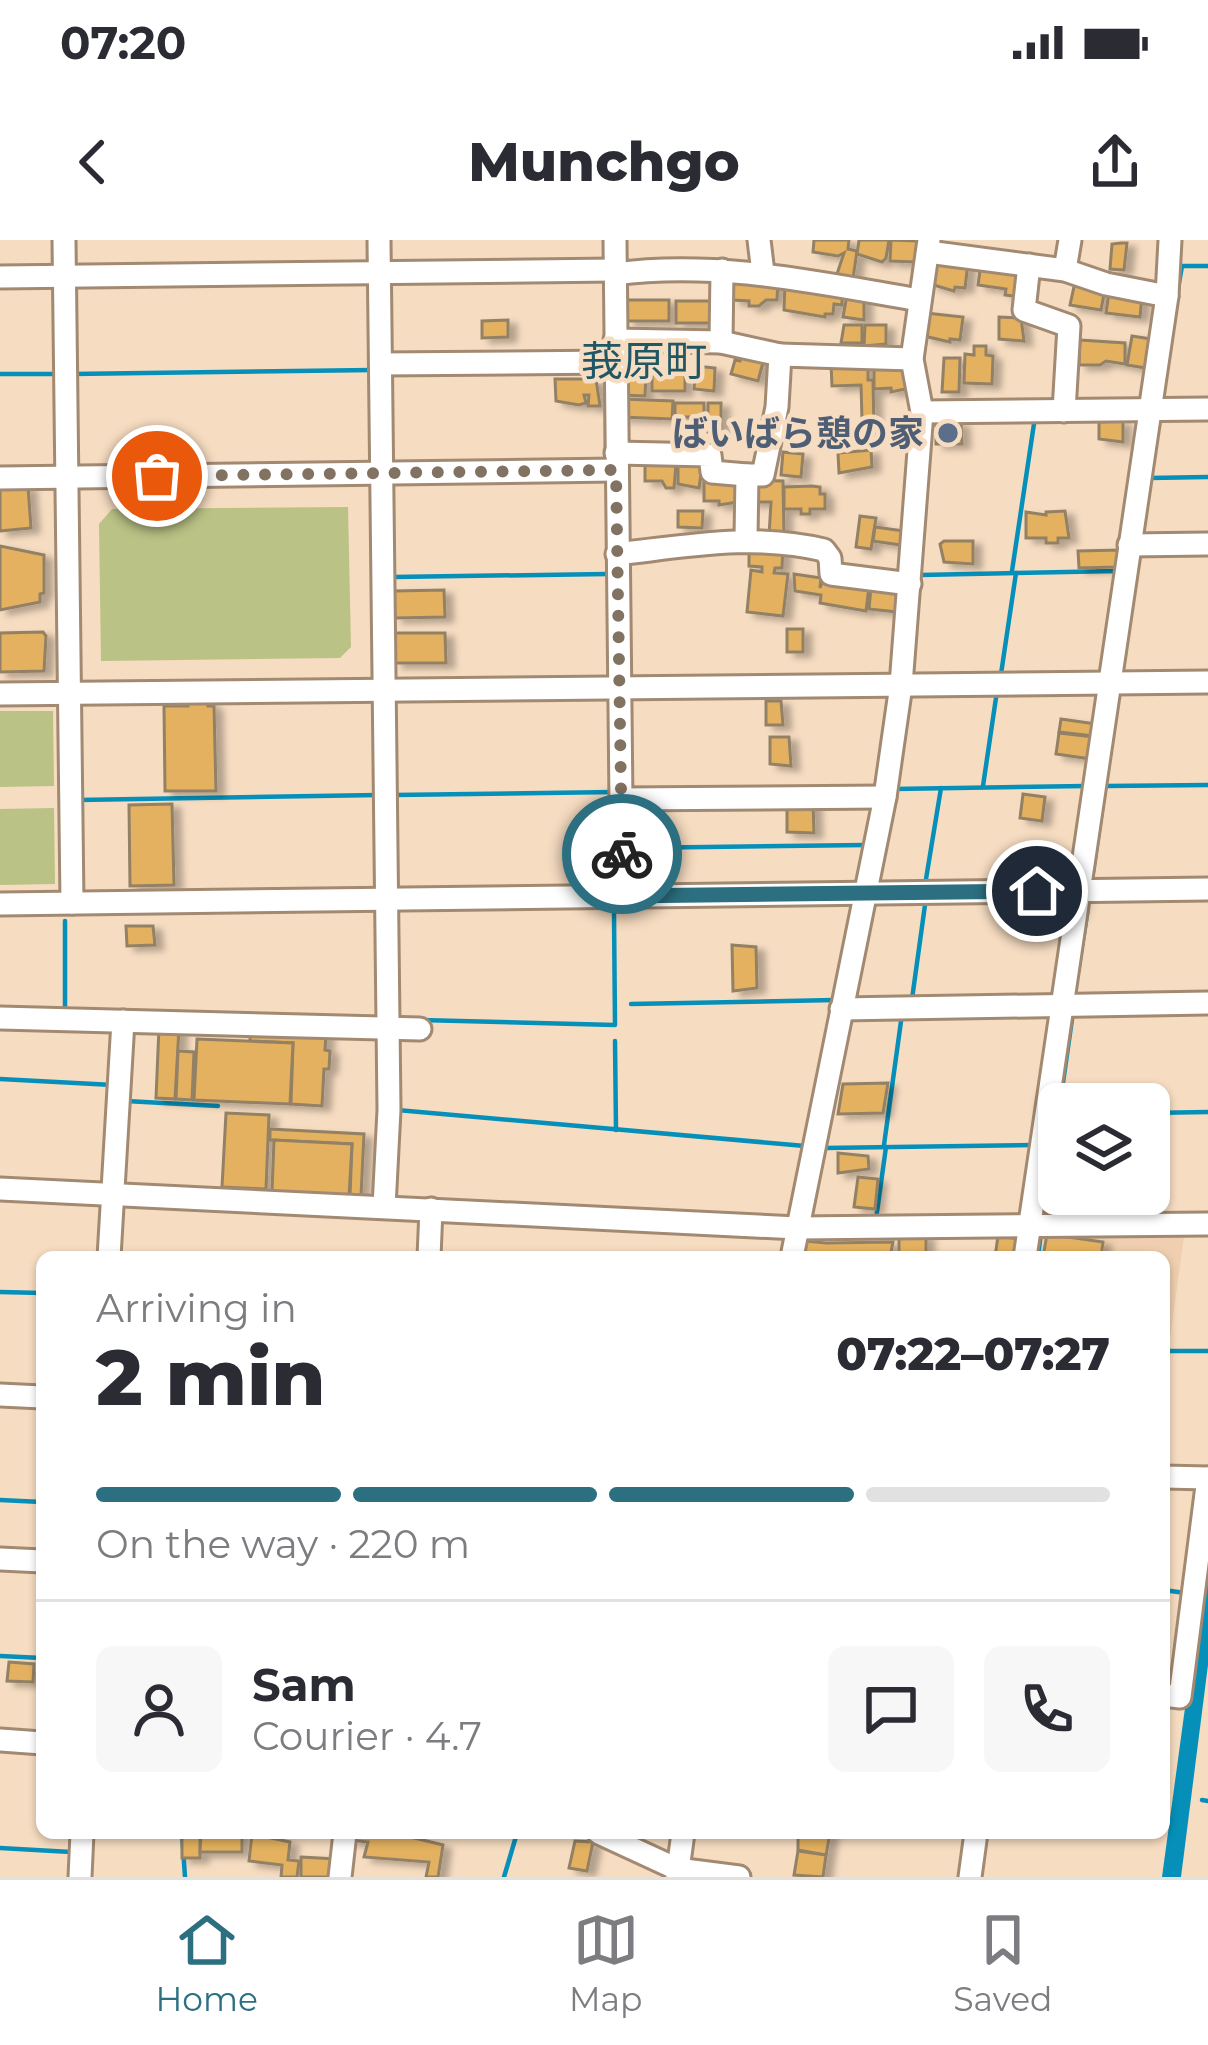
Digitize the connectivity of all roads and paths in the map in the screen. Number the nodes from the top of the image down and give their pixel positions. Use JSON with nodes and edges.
{"nodes":[{"id":1,"x":64,"y":240,"type":"edge"},
{"id":2,"x":379,"y":240,"type":"edge"},
{"id":3,"x":615,"y":240,"type":"edge"},
{"id":4,"x":759,"y":240,"type":"edge"},
{"id":5,"x":1070,"y":240,"type":"edge"},
{"id":6,"x":1170,"y":240,"type":"edge"},
{"id":7,"x":929,"y":246,"type":"edge"},
{"id":8,"x":1029,"y":265,"type":"junction"},
{"id":9,"x":722,"y":271,"type":"junction"},
{"id":10,"x":1065,"y":271,"type":"junction"},
{"id":11,"x":615,"y":272,"type":"junction"},
{"id":12,"x":380,"y":273,"type":"junction"},
{"id":13,"x":763,"y":273,"type":"junction"},
{"id":14,"x":0,"y":277,"type":"edge"},
{"id":15,"x":64,"y":277,"type":"junction"},
{"id":16,"x":1167,"y":296,"type":"junction"},
{"id":17,"x":919,"y":300,"type":"junction"},
{"id":18,"x":721,"y":342,"type":"junction"},
{"id":19,"x":615,"y":351,"type":"junction"},
{"id":20,"x":780,"y":355,"type":"junction"},
{"id":21,"x":911,"y":359,"type":"junction"},
{"id":22,"x":381,"y":364,"type":"junction"},
{"id":23,"x":1208,"y":409,"type":"edge"},
{"id":24,"x":1149,"y":410,"type":"junction"},
{"id":25,"x":1064,"y":411,"type":"junction"},
{"id":26,"x":922,"y":412,"type":"junction"},
{"id":27,"x":616,"y":462,"type":"junction"},
{"id":28,"x":382,"y":473,"type":"junction"},
{"id":29,"x":747,"y":475,"type":"junction"},
{"id":30,"x":67,"y":477,"type":"junction"},
{"id":31,"x":0,"y":478,"type":"edge"},
{"id":32,"x":746,"y":538,"type":"junction"},
{"id":33,"x":1208,"y":544,"type":"edge"},
{"id":34,"x":1129,"y":545,"type":"junction"},
{"id":35,"x":617,"y":554,"type":"junction"},
{"id":36,"x":910,"y":584,"type":"junction"},
{"id":37,"x":1208,"y":682,"type":"edge"},
{"id":38,"x":1108,"y":684,"type":"junction"},
{"id":39,"x":902,"y":685,"type":"junction"},
{"id":40,"x":620,"y":688,"type":"junction"},
{"id":41,"x":385,"y":690,"type":"junction"},
{"id":42,"x":70,"y":693,"type":"junction"},
{"id":43,"x":0,"y":694,"type":"edge"},
{"id":44,"x":885,"y":796,"type":"junction"},
{"id":45,"x":621,"y":799,"type":"junction"},
{"id":46,"x":1208,"y":889,"type":"edge"},
{"id":47,"x":1080,"y":891,"type":"junction"},
{"id":48,"x":865,"y":893,"type":"junction"},
{"id":49,"x":622,"y":896,"type":"junction"},
{"id":50,"x":387,"y":899,"type":"junction"},
{"id":51,"x":72,"y":903,"type":"junction"},
{"id":52,"x":0,"y":904,"type":"edge"},
{"id":53,"x":1208,"y":1003,"type":"edge"},
{"id":54,"x":1063,"y":1005,"type":"junction"},
{"id":55,"x":841,"y":1009,"type":"junction"},
{"id":56,"x":0,"y":1018,"type":"edge"},
{"id":57,"x":123,"y":1021,"type":"junction"},
{"id":58,"x":388,"y":1022,"type":"junction"},
{"id":59,"x":420,"y":1029,"type":"dead end"},
{"id":60,"x":0,"y":1189,"type":"edge"},
{"id":61,"x":112,"y":1194,"type":"junction"},
{"id":62,"x":384,"y":1207,"type":"junction"},
{"id":63,"x":431,"y":1209,"type":"junction"},
{"id":64,"x":1208,"y":1224,"type":"edge"},
{"id":65,"x":1030,"y":1227,"type":"junction"},
{"id":66,"x":797,"y":1228,"type":"junction"},
{"id":67,"x":109,"y":1251,"type":"edge"},
{"id":68,"x":429,"y":1251,"type":"edge"},
{"id":69,"x":793,"y":1251,"type":"edge"},
{"id":70,"x":1026,"y":1251,"type":"edge"},
{"id":71,"x":0,"y":1395,"type":"edge"},
{"id":72,"x":36,"y":1397,"type":"edge"},
{"id":73,"x":1170,"y":1477,"type":"edge"},
{"id":74,"x":1208,"y":1478,"type":"edge"},
{"id":75,"x":0,"y":1559,"type":"edge"},
{"id":76,"x":36,"y":1561,"type":"edge"},
{"id":77,"x":1170,"y":1696,"type":"edge"},
{"id":78,"x":0,"y":1740,"type":"edge"},
{"id":79,"x":36,"y":1743,"type":"edge"},
{"id":80,"x":82,"y":1839,"type":"edge"},
{"id":81,"x":344,"y":1839,"type":"edge"},
{"id":82,"x":611,"y":1839,"type":"edge"},
{"id":83,"x":682,"y":1839,"type":"edge"},
{"id":84,"x":975,"y":1839,"type":"edge"},
{"id":85,"x":677,"y":1873,"type":"edge"},
{"id":86,"x":80,"y":1877,"type":"edge"},
{"id":87,"x":340,"y":1877,"type":"edge"},
{"id":88,"x":739,"y":1877,"type":"edge"},
{"id":89,"x":970,"y":1877,"type":"edge"}],
"edges":[{"from":1,"to":15,"type":"street"},
{"from":2,"to":12,"type":"street"},
{"from":3,"to":11,"type":"street"},
{"from":4,"to":13,"type":"street"},
{"from":5,"to":10,"type":"street"},
{"from":6,"to":16,"type":"street"},
{"from":7,"to":8,"type":"street"},
{"from":7,"to":17,"type":"street"},
{"from":8,"to":10,"type":"street"},
{"from":8,"to":25,"type":"street"},
{"from":9,"to":11,"type":"street"},
{"from":9,"to":13,"type":"street"},
{"from":9,"to":18,"type":"street"},
{"from":10,"to":16,"type":"street"},
{"from":11,"to":12,"type":"street"},
{"from":11,"to":19,"type":"street"},
{"from":12,"to":15,"type":"street"},
{"from":12,"to":22,"type":"street"},
{"from":13,"to":17,"type":"street"},
{"from":14,"to":15,"type":"street"},
{"from":15,"to":30,"type":"street"},
{"from":16,"to":24,"type":"street"},
{"from":17,"to":21,"type":"street"},
{"from":18,"to":19,"type":"street"},
{"from":18,"to":20,"type":"street"},
{"from":19,"to":22,"type":"street"},
{"from":19,"to":27,"type":"street"},
{"from":20,"to":21,"type":"street"},
{"from":20,"to":29,"type":"street"},
{"from":21,"to":26,"type":"street"},
{"from":22,"to":28,"type":"street"},
{"from":23,"to":24,"type":"street"},
{"from":24,"to":25,"type":"street"},
{"from":24,"to":34,"type":"street"},
{"from":25,"to":26,"type":"street"},
{"from":26,"to":36,"type":"street"},
{"from":27,"to":28,"type":"street"},
{"from":27,"to":29,"type":"street"},
{"from":27,"to":35,"type":"street"},
{"from":28,"to":30,"type":"street"},
{"from":28,"to":41,"type":"street"},
{"from":29,"to":32,"type":"street"},
{"from":30,"to":31,"type":"street"},
{"from":30,"to":42,"type":"street"},
{"from":32,"to":35,"type":"street"},
{"from":32,"to":36,"type":"street"},
{"from":33,"to":34,"type":"street"},
{"from":34,"to":38,"type":"street"},
{"from":35,"to":40,"type":"street"},
{"from":36,"to":39,"type":"street"},
{"from":37,"to":38,"type":"street"},
{"from":38,"to":39,"type":"street"},
{"from":38,"to":47,"type":"street"},
{"from":39,"to":40,"type":"street"},
{"from":39,"to":44,"type":"street"},
{"from":40,"to":41,"type":"street"},
{"from":40,"to":45,"type":"street"},
{"from":41,"to":42,"type":"street"},
{"from":41,"to":50,"type":"street"},
{"from":42,"to":43,"type":"street"},
{"from":42,"to":51,"type":"street"},
{"from":44,"to":45,"type":"street"},
{"from":44,"to":48,"type":"street"},
{"from":45,"to":49,"type":"street"},
{"from":46,"to":47,"type":"street"},
{"from":47,"to":48,"type":"street"},
{"from":47,"to":54,"type":"street"},
{"from":48,"to":49,"type":"street"},
{"from":48,"to":55,"type":"street"},
{"from":49,"to":50,"type":"street"},
{"from":50,"to":51,"type":"street"},
{"from":50,"to":58,"type":"street"},
{"from":51,"to":52,"type":"street"},
{"from":53,"to":54,"type":"street"},
{"from":54,"to":55,"type":"street"},
{"from":54,"to":65,"type":"street"},
{"from":55,"to":66,"type":"street"},
{"from":56,"to":57,"type":"street"},
{"from":57,"to":58,"type":"street"},
{"from":57,"to":61,"type":"street"},
{"from":58,"to":59,"type":"street"},
{"from":58,"to":62,"type":"street"},
{"from":60,"to":61,"type":"street"},
{"from":61,"to":62,"type":"street"},
{"from":61,"to":67,"type":"street"},
{"from":62,"to":63,"type":"street"},
{"from":63,"to":66,"type":"street"},
{"from":63,"to":68,"type":"street"},
{"from":64,"to":65,"type":"street"},
{"from":65,"to":66,"type":"street"},
{"from":65,"to":70,"type":"street"},
{"from":66,"to":69,"type":"street"},
{"from":71,"to":72,"type":"street"},
{"from":73,"to":74,"type":"street"},
{"from":74,"to":77,"type":"street"},
{"from":75,"to":76,"type":"street"},
{"from":78,"to":79,"type":"street"},
{"from":80,"to":86,"type":"street"},
{"from":81,"to":87,"type":"street"},
{"from":82,"to":85,"type":"street"},
{"from":83,"to":85,"type":"street"},
{"from":84,"to":89,"type":"street"},
{"from":85,"to":88,"type":"street"}]}
